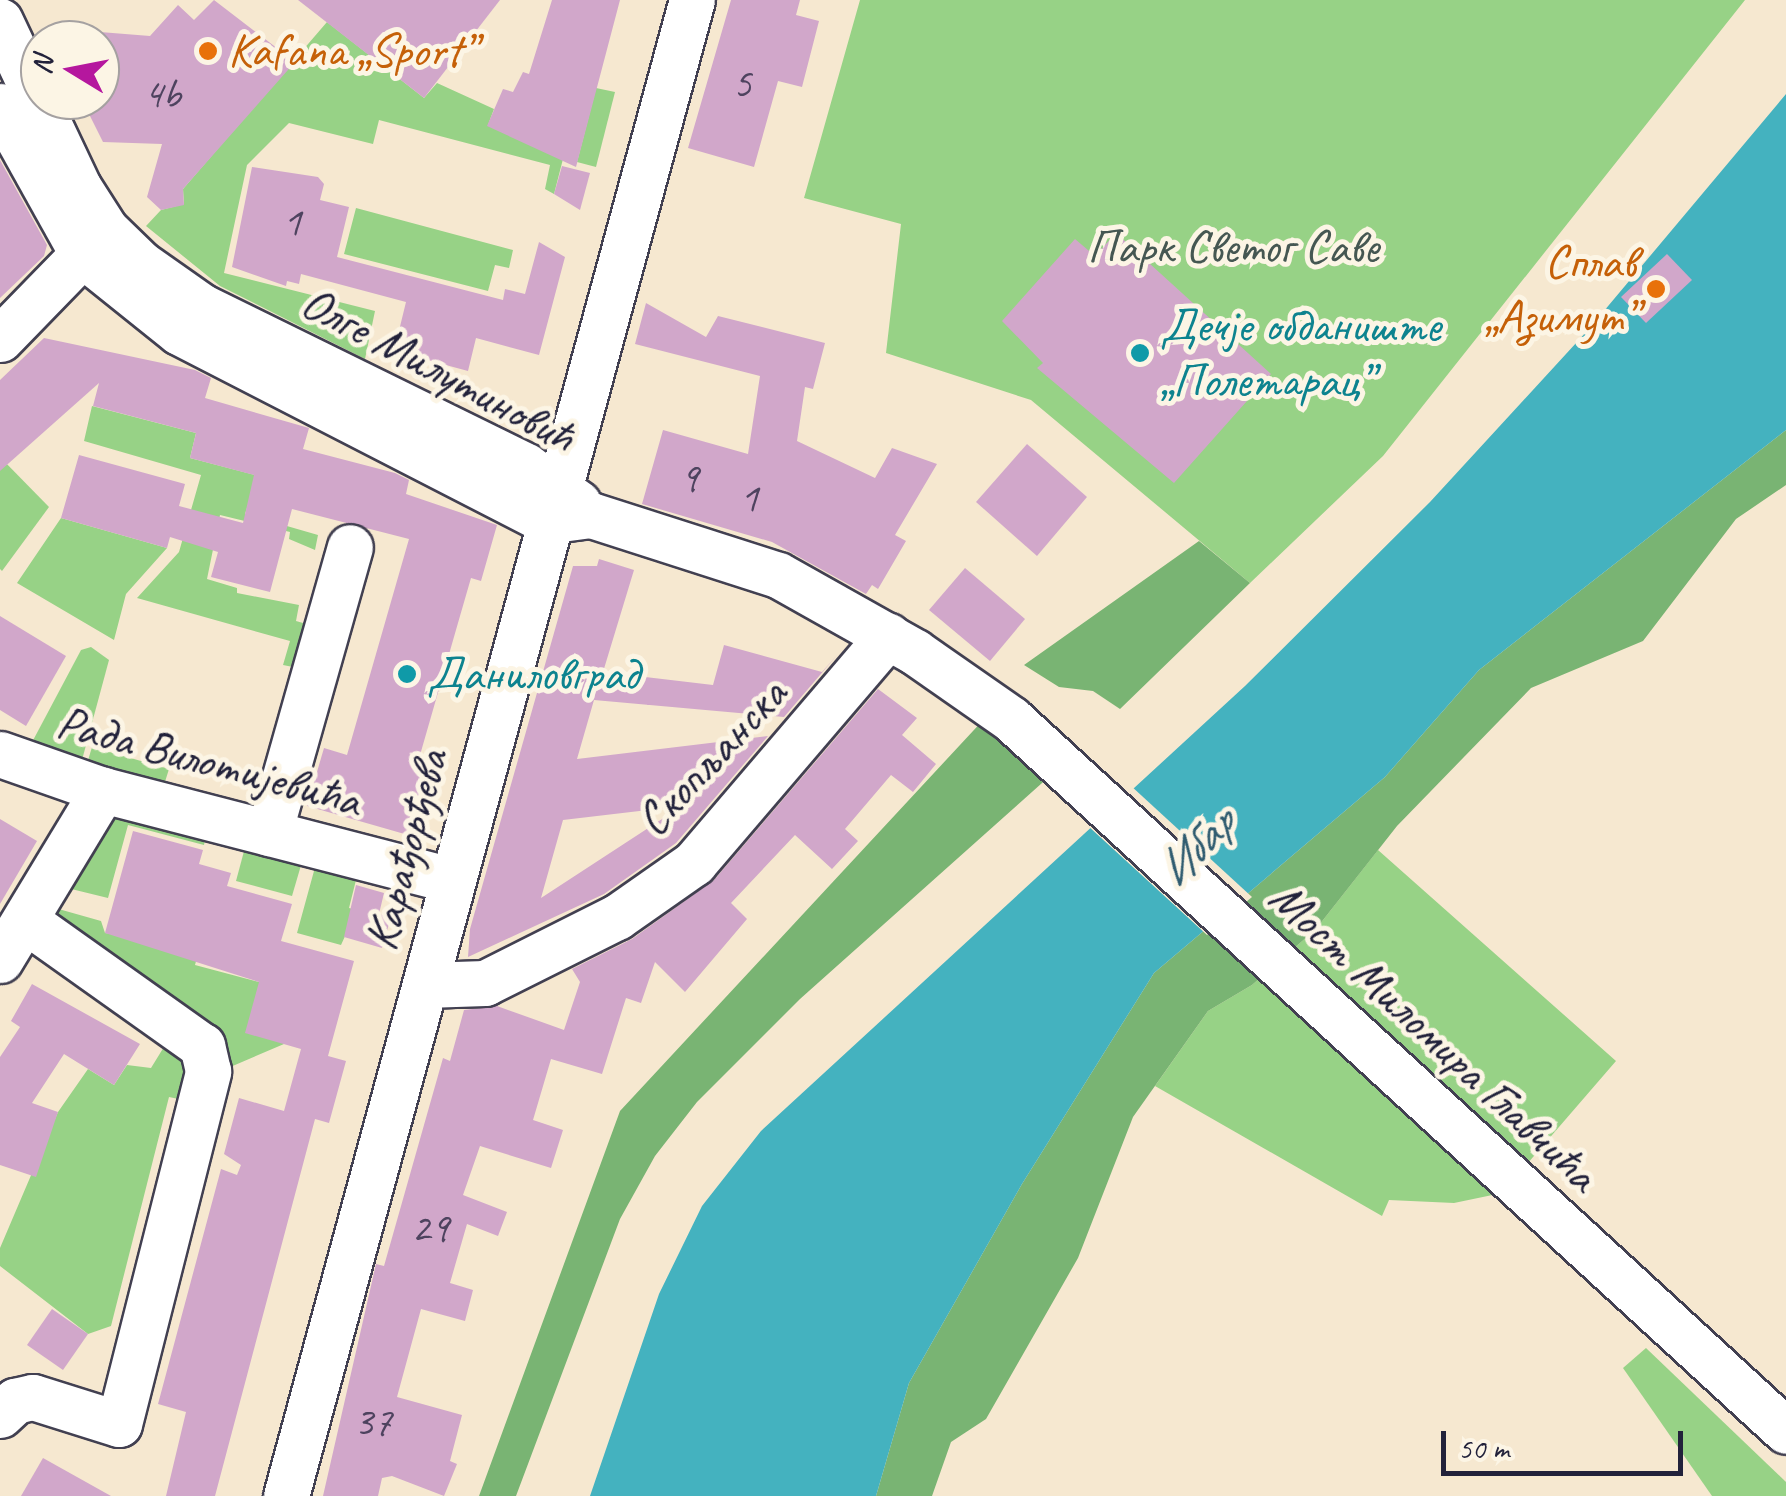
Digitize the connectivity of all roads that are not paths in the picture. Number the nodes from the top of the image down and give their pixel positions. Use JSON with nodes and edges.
{"nodes":[{"id":1,"x":692,"y":0,"type":"edge"},
{"id":2,"x":0,"y":21,"type":"edge"},
{"id":3,"x":0,"y":106,"type":"edge"},
{"id":4,"x":94,"y":243,"type":"junction"},
{"id":5,"x":0,"y":339,"type":"edge"},
{"id":6,"x":551,"y":503,"type":"junction"},
{"id":7,"x":350,"y":547,"type":"dead end"},
{"id":8,"x":888,"y":636,"type":"junction"},
{"id":9,"x":0,"y":754,"type":"edge"},
{"id":10,"x":103,"y":790,"type":"junction"},
{"id":11,"x":269,"y":833,"type":"junction"},
{"id":12,"x":451,"y":880,"type":"junction"},
{"id":13,"x":24,"y":920,"type":"junction"},
{"id":14,"x":0,"y":960,"type":"edge"},
{"id":15,"x":425,"y":985,"type":"junction"},
{"id":16,"x":0,"y":1415,"type":"edge"},
{"id":17,"x":1786,"y":1431,"type":"edge"},
{"id":18,"x":286,"y":1496,"type":"edge"}],
"edges":[{"from":1,"to":6,"type":"street","name":"Карађорђева"},
{"from":2,"to":4,"type":"street","name":"Олге Милутиновић"},
{"from":3,"to":4,"type":"street","name":"Олге Милутиновић"},
{"from":4,"to":5,"type":"street"},
{"from":4,"to":6,"type":"street","name":"Олге Милутиновић"},
{"from":6,"to":8,"type":"street","name":"Олге Милутиновић"},
{"from":6,"to":12,"type":"street","name":"Карађорђева"},
{"from":7,"to":11,"type":"street"},
{"from":8,"to":15,"type":"street","name":"Скопљанска"},
{"from":8,"to":17,"type":"street","name":"Мост Миломира Главчића"},
{"from":9,"to":10,"type":"street","name":"Рада Вилотијевића"},
{"from":10,"to":11,"type":"street","name":"Рада Вилотијевића"},
{"from":10,"to":13,"type":"street"},
{"from":11,"to":12,"type":"street","name":"Рада Вилотијевића"},
{"from":12,"to":15,"type":"street","name":"Карађорђева"},
{"from":13,"to":14,"type":"street"},
{"from":13,"to":16,"type":"street"},
{"from":15,"to":18,"type":"street","name":"Карађорђева"}]}
